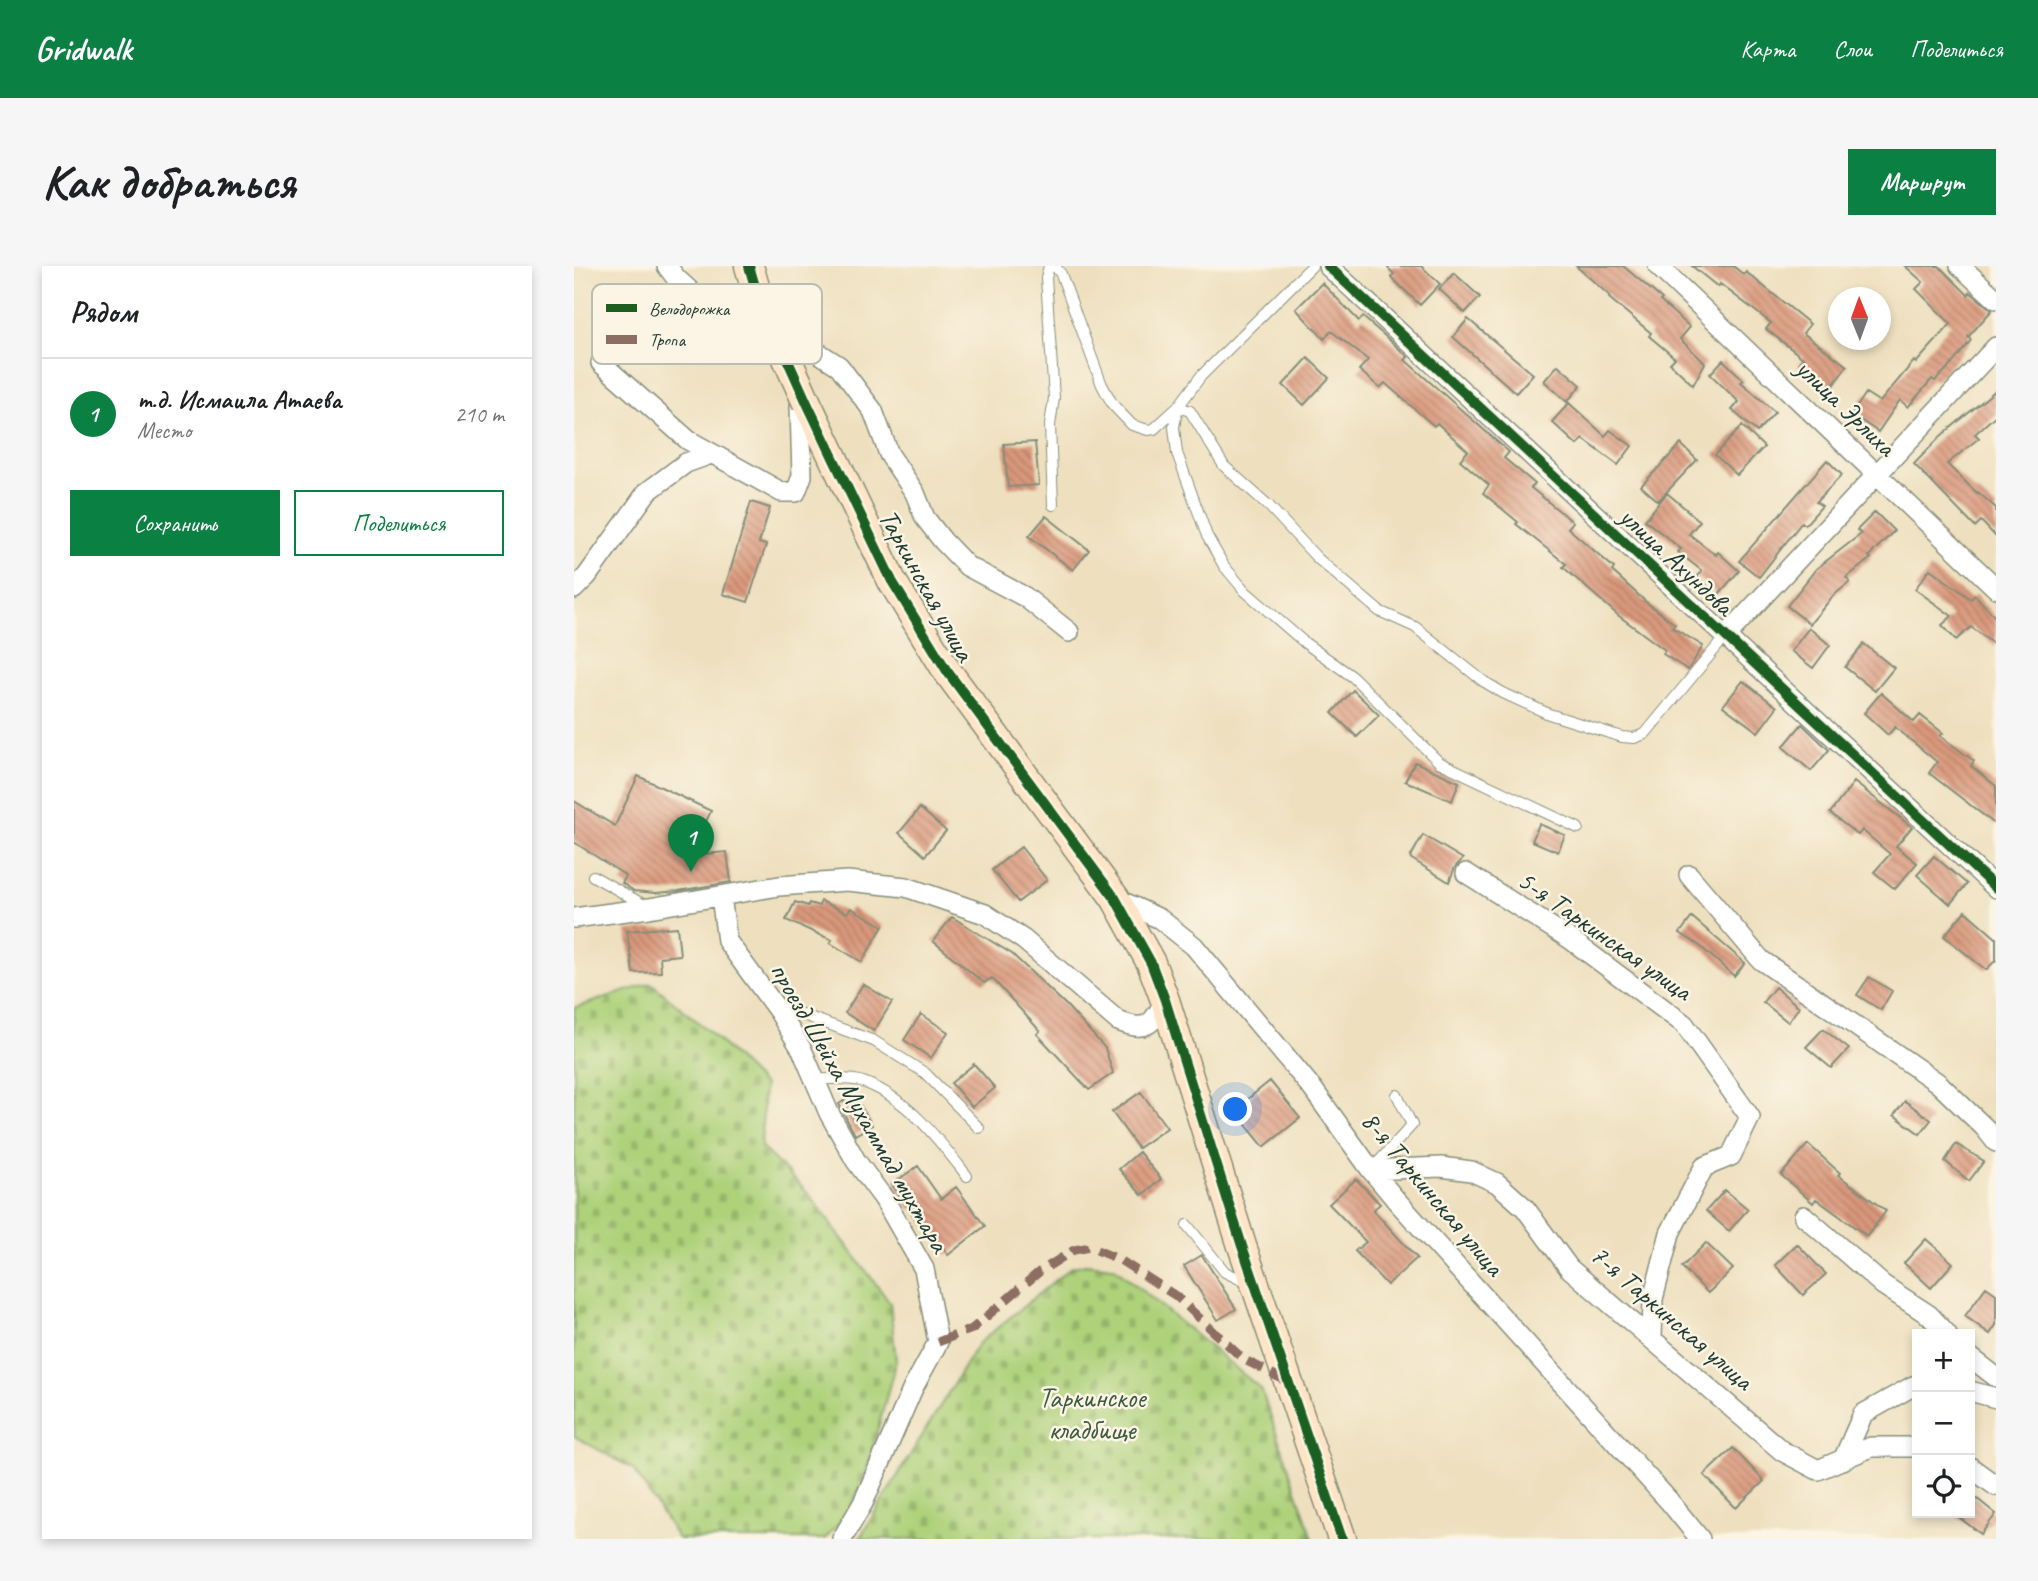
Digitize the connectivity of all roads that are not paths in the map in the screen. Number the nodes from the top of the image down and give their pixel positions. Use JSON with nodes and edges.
{"nodes":[{"id":1,"x":667,"y":266,"type":"edge"},
{"id":2,"x":1049,"y":266,"type":"edge"},
{"id":3,"x":1055,"y":266,"type":"edge"},
{"id":4,"x":1312,"y":266,"type":"edge"},
{"id":5,"x":1328,"y":266,"type":"edge"},
{"id":6,"x":1658,"y":266,"type":"edge"},
{"id":7,"x":1960,"y":266,"type":"edge"},
{"id":8,"x":683,"y":284,"type":"edge"},
{"id":9,"x":1996,"y":299,"type":"edge"},
{"id":10,"x":1996,"y":347,"type":"edge"},
{"id":11,"x":822,"y":355,"type":"edge"},
{"id":12,"x":602,"y":364,"type":"edge"},
{"id":13,"x":790,"y":364,"type":"edge"},
{"id":14,"x":807,"y":403,"type":"junction"},
{"id":15,"x":1178,"y":407,"type":"junction"},
{"id":16,"x":712,"y":454,"type":"junction"},
{"id":17,"x":1877,"y":475,"type":"junction"},
{"id":18,"x":1053,"y":505,"type":"dead end"},
{"id":19,"x":1996,"y":588,"type":"edge"},
{"id":20,"x":574,"y":589,"type":"edge"},
{"id":21,"x":1069,"y":632,"type":"dead end"},
{"id":22,"x":1725,"y":637,"type":"junction"},
{"id":23,"x":1578,"y":828,"type":"dead end"},
{"id":24,"x":1466,"y":873,"type":"dead end"},
{"id":25,"x":1689,"y":875,"type":"dead end"},
{"id":26,"x":593,"y":876,"type":"dead end"},
{"id":27,"x":1996,"y":888,"type":"edge"},
{"id":28,"x":721,"y":896,"type":"junction"},
{"id":29,"x":1115,"y":898,"type":"junction"},
{"id":30,"x":649,"y":908,"type":"junction"},
{"id":31,"x":574,"y":918,"type":"edge"},
{"id":32,"x":1165,"y":1000,"type":"junction"},
{"id":33,"x":773,"y":1003,"type":"junction"},
{"id":34,"x":814,"y":1079,"type":"junction"},
{"id":35,"x":1397,"y":1095,"type":"dead end"},
{"id":36,"x":979,"y":1128,"type":"dead end"},
{"id":37,"x":1996,"y":1142,"type":"edge"},
{"id":38,"x":1371,"y":1170,"type":"junction"},
{"id":39,"x":967,"y":1176,"type":"dead end"},
{"id":40,"x":1804,"y":1216,"type":"dead end"},
{"id":41,"x":1187,"y":1225,"type":"dead end"},
{"id":42,"x":1256,"y":1288,"type":"junction"},
{"id":43,"x":1942,"y":1329,"type":"edge"},
{"id":44,"x":1652,"y":1339,"type":"junction"},
{"id":45,"x":1975,"y":1361,"type":"edge"},
{"id":46,"x":1996,"y":1377,"type":"edge"},
{"id":47,"x":1912,"y":1387,"type":"edge"},
{"id":48,"x":1974,"y":1392,"type":"edge"},
{"id":49,"x":1996,"y":1398,"type":"edge"},
{"id":50,"x":1912,"y":1447,"type":"edge"},
{"id":51,"x":1843,"y":1460,"type":"junction"},
{"id":52,"x":1975,"y":1471,"type":"edge"},
{"id":53,"x":1996,"y":1486,"type":"edge"},
{"id":54,"x":842,"y":1539,"type":"edge"},
{"id":55,"x":1342,"y":1539,"type":"edge"},
{"id":56,"x":1700,"y":1539,"type":"edge"}],
"edges":[{"from":1,"to":8,"type":"street"},
{"from":2,"to":18,"type":"lane"},
{"from":3,"to":15,"type":"lane"},
{"from":4,"to":15,"type":"lane"},
{"from":5,"to":22,"type":"street","name":"улица Ахундова"},
{"from":6,"to":17,"type":"street","name":"улица Эрлиха"},
{"from":7,"to":9,"type":"street"},
{"from":10,"to":17,"type":"street"},
{"from":11,"to":21,"type":"street"},
{"from":12,"to":16,"type":"street"},
{"from":13,"to":14,"type":"street","name":"Таркинская улица","bridge":true},
{"from":14,"to":16,"type":"street"},
{"from":14,"to":29,"type":"street","name":"Таркинская улица"},
{"from":15,"to":22,"type":"lane","name":"улица Ахундова"},
{"from":15,"to":23,"type":"lane"},
{"from":16,"to":20,"type":"street"},
{"from":17,"to":19,"type":"street","name":"улица Эрлиха"},
{"from":17,"to":22,"type":"street"},
{"from":22,"to":27,"type":"street","name":"улица Ахундова"},
{"from":24,"to":44,"type":"street","name":"5-я Таркинская улица"},
{"from":25,"to":37,"type":"street"},
{"from":26,"to":30,"type":"lane"},
{"from":28,"to":30,"type":"street"},
{"from":28,"to":32,"type":"street"},
{"from":28,"to":33,"type":"street","name":"проезд Шейха Мухаммад мухтара"},
{"from":29,"to":32,"type":"street","name":"Таркинская улица"},
{"from":29,"to":38,"type":"street","name":"8-я Таркинская улица"},
{"from":30,"to":31,"type":"street"},
{"from":32,"to":42,"type":"street","name":"Таркинская улица"},
{"from":33,"to":34,"type":"street","name":"проезд Шейха Мухаммад мухтара"},
{"from":33,"to":36,"type":"lane"},
{"from":34,"to":39,"type":"lane"},
{"from":34,"to":54,"type":"street","name":"проезд Шейха Мухаммад мухтара"},
{"from":35,"to":38,"type":"lane"},
{"from":38,"to":44,"type":"street","name":"7-я Таркинская улица"},
{"from":38,"to":56,"type":"street","name":"8-я Таркинская улица"},
{"from":40,"to":43,"type":"street"},
{"from":41,"to":42,"type":"lane"},
{"from":42,"to":55,"type":"street","name":"Таркинская улица"},
{"from":44,"to":51,"type":"street","name":"7-я Таркинская улица"},
{"from":45,"to":46,"type":"street"},
{"from":47,"to":51,"type":"street"},
{"from":48,"to":49,"type":"street"},
{"from":50,"to":51,"type":"street"},
{"from":52,"to":53,"type":"street"}]}
